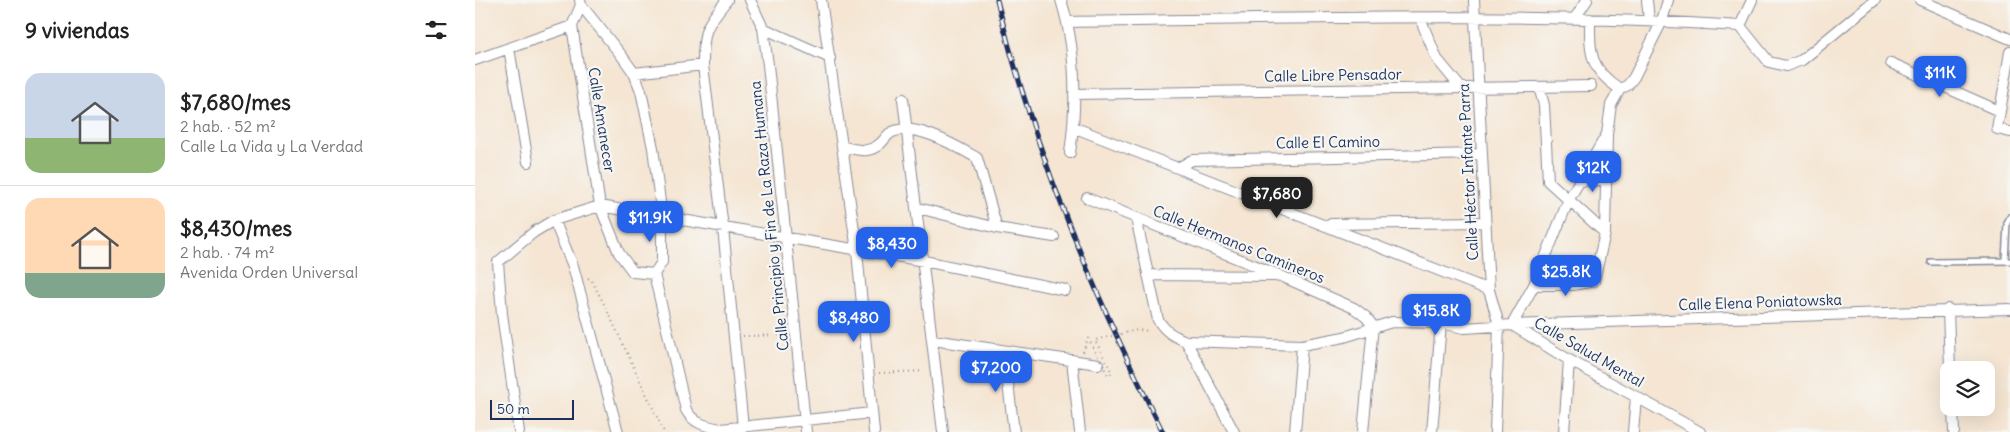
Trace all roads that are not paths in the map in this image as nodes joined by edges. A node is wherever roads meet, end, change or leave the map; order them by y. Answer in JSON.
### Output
{"nodes":[{"id":1,"x":727,"y":0,"type":"edge"},
{"id":2,"x":750,"y":0,"type":"edge"},
{"id":3,"x":821,"y":0,"type":"edge"},
{"id":4,"x":1061,"y":0,"type":"edge"},
{"id":5,"x":1474,"y":0,"type":"edge"},
{"id":6,"x":1647,"y":0,"type":"edge"},
{"id":7,"x":1668,"y":0,"type":"edge"},
{"id":8,"x":1752,"y":0,"type":"edge"},
{"id":9,"x":1875,"y":0,"type":"edge"},
{"id":10,"x":1921,"y":0,"type":"edge"},
{"id":11,"x":1587,"y":1,"type":"edge"},
{"id":12,"x":581,"y":2,"type":"edge"},
{"id":13,"x":1475,"y":17,"type":"junction"},
{"id":14,"x":1420,"y":18,"type":"junction"},
{"id":15,"x":1575,"y":18,"type":"junction"},
{"id":16,"x":1590,"y":19,"type":"junction"},
{"id":17,"x":1649,"y":21,"type":"junction"},
{"id":18,"x":1068,"y":22,"type":"junction"},
{"id":19,"x":1661,"y":22,"type":"junction"},
{"id":20,"x":572,"y":26,"type":"junction"},
{"id":21,"x":1740,"y":26,"type":"junction"},
{"id":22,"x":763,"y":28,"type":"junction"},
{"id":23,"x":2010,"y":39,"type":"edge"},
{"id":24,"x":509,"y":48,"type":"junction"},
{"id":25,"x":2010,"y":57,"type":"edge"},
{"id":26,"x":830,"y":58,"type":"junction"},
{"id":27,"x":475,"y":60,"type":"edge"},
{"id":28,"x":1891,"y":63,"type":"dead end"},
{"id":29,"x":703,"y":65,"type":"junction"},
{"id":30,"x":634,"y":73,"type":"junction"},
{"id":31,"x":1591,"y":86,"type":"dead end"},
{"id":32,"x":1479,"y":87,"type":"junction"},
{"id":33,"x":1539,"y":87,"type":"junction"},
{"id":34,"x":1461,"y":88,"type":"junction"},
{"id":35,"x":1620,"y":89,"type":"junction"},
{"id":36,"x":1074,"y":94,"type":"junction"},
{"id":37,"x":903,"y":99,"type":"dead end"},
{"id":38,"x":1999,"y":111,"type":"junction"},
{"id":39,"x":1073,"y":127,"type":"junction"},
{"id":40,"x":907,"y":130,"type":"junction"},
{"id":41,"x":2010,"y":132,"type":"edge"},
{"id":42,"x":1607,"y":134,"type":"junction"},
{"id":43,"x":844,"y":147,"type":"junction"},
{"id":44,"x":1070,"y":153,"type":"dead end"},
{"id":45,"x":1481,"y":154,"type":"junction"},
{"id":46,"x":528,"y":162,"type":"dead end"},
{"id":47,"x":1178,"y":168,"type":"junction"},
{"id":48,"x":1607,"y":180,"type":"junction"},
{"id":49,"x":1579,"y":181,"type":"junction"},
{"id":50,"x":1087,"y":198,"type":"dead end"},
{"id":51,"x":1569,"y":198,"type":"junction"},
{"id":52,"x":600,"y":206,"type":"junction"},
{"id":53,"x":918,"y":208,"type":"junction"},
{"id":54,"x":662,"y":217,"type":"junction"},
{"id":55,"x":1137,"y":218,"type":"junction"},
{"id":56,"x":2010,"y":218,"type":"edge"},
{"id":57,"x":554,"y":220,"type":"junction"},
{"id":58,"x":1484,"y":222,"type":"junction"},
{"id":59,"x":1325,"y":224,"type":"junction"},
{"id":60,"x":723,"y":228,"type":"junction"},
{"id":61,"x":997,"y":228,"type":"junction"},
{"id":62,"x":1605,"y":233,"type":"junction"},
{"id":63,"x":1054,"y":237,"type":"dead end"},
{"id":64,"x":788,"y":239,"type":"junction"},
{"id":65,"x":857,"y":251,"type":"junction"},
{"id":66,"x":924,"y":260,"type":"junction"},
{"id":67,"x":1931,"y":262,"type":"dead end"},
{"id":68,"x":2007,"y":262,"type":"edge"},
{"id":69,"x":653,"y":274,"type":"junction"},
{"id":70,"x":1148,"y":275,"type":"junction"},
{"id":71,"x":1281,"y":276,"type":"junction"},
{"id":72,"x":1534,"y":285,"type":"junction"},
{"id":73,"x":1065,"y":290,"type":"dead end"},
{"id":74,"x":1489,"y":290,"type":"junction"},
{"id":75,"x":2010,"y":309,"type":"edge"},
{"id":76,"x":1948,"y":310,"type":"junction"},
{"id":77,"x":1441,"y":323,"type":"junction"},
{"id":78,"x":1499,"y":325,"type":"junction"},
{"id":79,"x":1512,"y":325,"type":"junction"},
{"id":80,"x":1373,"y":326,"type":"junction"},
{"id":81,"x":933,"y":340,"type":"junction"},
{"id":82,"x":1186,"y":341,"type":"junction"},
{"id":83,"x":1302,"y":345,"type":"junction"},
{"id":84,"x":1004,"y":351,"type":"junction"},
{"id":85,"x":1569,"y":360,"type":"junction"},
{"id":86,"x":1076,"y":361,"type":"junction"},
{"id":87,"x":1950,"y":361,"type":"edge"},
{"id":88,"x":1098,"y":364,"type":"dead end"},
{"id":89,"x":1636,"y":397,"type":"junction"},
{"id":90,"x":872,"y":413,"type":"junction"},
{"id":91,"x":1953,"y":416,"type":"edge"},
{"id":92,"x":804,"y":418,"type":"junction"},
{"id":93,"x":743,"y":427,"type":"junction"},
{"id":94,"x":1082,"y":430,"type":"edge"},
{"id":95,"x":519,"y":432,"type":"edge"},
{"id":96,"x":618,"y":432,"type":"edge"},
{"id":97,"x":806,"y":432,"type":"edge"},
{"id":98,"x":874,"y":432,"type":"edge"},
{"id":99,"x":943,"y":432,"type":"edge"},
{"id":100,"x":1014,"y":432,"type":"edge"},
{"id":101,"x":1234,"y":432,"type":"edge"},
{"id":102,"x":1295,"y":432,"type":"edge"},
{"id":103,"x":1363,"y":432,"type":"edge"},
{"id":104,"x":1432,"y":432,"type":"edge"},
{"id":105,"x":1495,"y":432,"type":"edge"},
{"id":106,"x":1564,"y":432,"type":"edge"},
{"id":107,"x":1633,"y":432,"type":"edge"},
{"id":108,"x":1699,"y":432,"type":"edge"},
{"id":109,"x":1954,"y":432,"type":"edge"}],
"edges":[{"from":1,"to":29,"type":"street"},
{"from":2,"to":22,"type":"street","name":"Calle Principio y Fin de La Raza Humana"},
{"from":3,"to":26,"type":"street"},
{"from":4,"to":18,"type":"street"},
{"from":5,"to":13,"type":"street","name":"Calle Héctor Infante Parra"},
{"from":6,"to":17,"type":"street"},
{"from":7,"to":19,"type":"street"},
{"from":8,"to":21,"type":"street"},
{"from":9,"to":21,"type":"street"},
{"from":10,"to":23,"type":"street"},
{"from":11,"to":15,"type":"street"},
{"from":12,"to":20,"type":"street"},
{"from":12,"to":30,"type":"street"},
{"from":13,"to":14,"type":"street"},
{"from":13,"to":15,"type":"street"},
{"from":13,"to":32,"type":"street","name":"Calle Héctor Infante Parra"},
{"from":14,"to":18,"type":"street"},
{"from":14,"to":34,"type":"street"},
{"from":15,"to":16,"type":"street"},
{"from":16,"to":17,"type":"street"},
{"from":16,"to":35,"type":"street"},
{"from":17,"to":19,"type":"street"},
{"from":18,"to":36,"type":"street"},
{"from":19,"to":21,"type":"street"},
{"from":19,"to":35,"type":"street"},
{"from":20,"to":24,"type":"street"},
{"from":20,"to":52,"type":"street","name":"Calle Amanecer"},
{"from":22,"to":26,"type":"street"},
{"from":22,"to":64,"type":"street","name":"Calle Principio y Fin de La Raza Humana"},
{"from":24,"to":27,"type":"street"},
{"from":24,"to":46,"type":"street"},
{"from":25,"to":38,"type":"street"},
{"from":26,"to":43,"type":"street"},
{"from":28,"to":38,"type":"street"},
{"from":29,"to":30,"type":"street"},
{"from":29,"to":60,"type":"street"},
{"from":30,"to":54,"type":"street"},
{"from":31,"to":33,"type":"street","name":"Calle Libre Pensador"},
{"from":32,"to":33,"type":"street","name":"Calle Libre Pensador"},
{"from":32,"to":34,"type":"street","name":"Calle Libre Pensador"},
{"from":32,"to":45,"type":"street","name":"Calle Héctor Infante Parra"},
{"from":33,"to":51,"type":"street"},
{"from":34,"to":36,"type":"street","name":"Calle Libre Pensador"},
{"from":35,"to":42,"type":"street"},
{"from":36,"to":39,"type":"street"},
{"from":37,"to":40,"type":"street"},
{"from":38,"to":41,"type":"street"},
{"from":39,"to":44,"type":"street"},
{"from":39,"to":47,"type":"street"},
{"from":40,"to":43,"type":"street"},
{"from":40,"to":53,"type":"street"},
{"from":40,"to":61,"type":"street"},
{"from":42,"to":48,"type":"street"},
{"from":42,"to":49,"type":"street"},
{"from":43,"to":65,"type":"street"},
{"from":45,"to":47,"type":"street","name":"Calle El Camino"},
{"from":45,"to":58,"type":"street","name":"Calle Héctor Infante Parra"},
{"from":47,"to":59,"type":"street"},
{"from":48,"to":49,"type":"street"},
{"from":48,"to":62,"type":"street"},
{"from":49,"to":51,"type":"street"},
{"from":50,"to":55,"type":"street","name":"Calle Hermanos Camineros"},
{"from":51,"to":62,"type":"street"},
{"from":51,"to":72,"type":"street"},
{"from":52,"to":54,"type":"street"},
{"from":52,"to":57,"type":"street"},
{"from":52,"to":69,"type":"street","name":"Calle Amanecer"},
{"from":53,"to":61,"type":"street"},
{"from":53,"to":66,"type":"street"},
{"from":54,"to":60,"type":"street"},
{"from":54,"to":69,"type":"street"},
{"from":55,"to":70,"type":"street"},
{"from":55,"to":71,"type":"street","name":"Calle Hermanos Camineros"},
{"from":56,"to":68,"type":"lane"},
{"from":57,"to":95,"type":"street"},
{"from":57,"to":96,"type":"street"},
{"from":58,"to":59,"type":"street"},
{"from":58,"to":74,"type":"street","name":"Calle Héctor Infante Parra"},
{"from":59,"to":74,"type":"street"},
{"from":60,"to":64,"type":"street"},
{"from":60,"to":93,"type":"street"},
{"from":61,"to":63,"type":"street"},
{"from":62,"to":72,"type":"street"},
{"from":64,"to":65,"type":"street"},
{"from":64,"to":92,"type":"street","name":"Calle Principio y Fin de La Raza Humana"},
{"from":65,"to":66,"type":"street"},
{"from":65,"to":90,"type":"street"},
{"from":66,"to":73,"type":"street"},
{"from":66,"to":81,"type":"street"},
{"from":67,"to":68,"type":"lane"},
{"from":69,"to":93,"type":"street"},
{"from":70,"to":71,"type":"street"},
{"from":70,"to":82,"type":"street","name":"Calle Salud Mental"},
{"from":71,"to":80,"type":"street","name":"Calle Hermanos Camineros"},
{"from":72,"to":79,"type":"street"},
{"from":74,"to":78,"type":"street","name":"Calle Héctor Infante Parra"},
{"from":75,"to":76,"type":"street","name":"Calle Elena Poniatowska"},
{"from":76,"to":79,"type":"street","name":"Calle Elena Poniatowska"},
{"from":76,"to":87,"type":"street"},
{"from":77,"to":78,"type":"street","name":"Calle Salud Mental"},
{"from":77,"to":80,"type":"street","name":"Calle Salud Mental"},
{"from":77,"to":104,"type":"street"},
{"from":78,"to":79,"type":"street","name":"Calle Salud Mental"},
{"from":78,"to":105,"type":"street","name":"Calle Héctor Infante Parra"},
{"from":79,"to":85,"type":"street","name":"Calle Salud Mental"},
{"from":80,"to":83,"type":"street","name":"Calle Salud Mental"},
{"from":80,"to":103,"type":"street"},
{"from":81,"to":84,"type":"street"},
{"from":81,"to":99,"type":"street"},
{"from":82,"to":83,"type":"street","name":"Calle Salud Mental"},
{"from":82,"to":101,"type":"street"},
{"from":83,"to":102,"type":"street"},
{"from":84,"to":86,"type":"street"},
{"from":84,"to":100,"type":"street"},
{"from":85,"to":89,"type":"street","name":"Calle Salud Mental"},
{"from":85,"to":106,"type":"street"},
{"from":86,"to":88,"type":"street"},
{"from":86,"to":94,"type":"street"},
{"from":89,"to":107,"type":"street"},
{"from":89,"to":108,"type":"street","name":"Calle Salud Mental"},
{"from":90,"to":92,"type":"street"},
{"from":90,"to":98,"type":"street"},
{"from":91,"to":109,"type":"street"},
{"from":92,"to":93,"type":"street"},
{"from":92,"to":97,"type":"street","name":"Calle Principio y Fin de La Raza Humana"}]}
